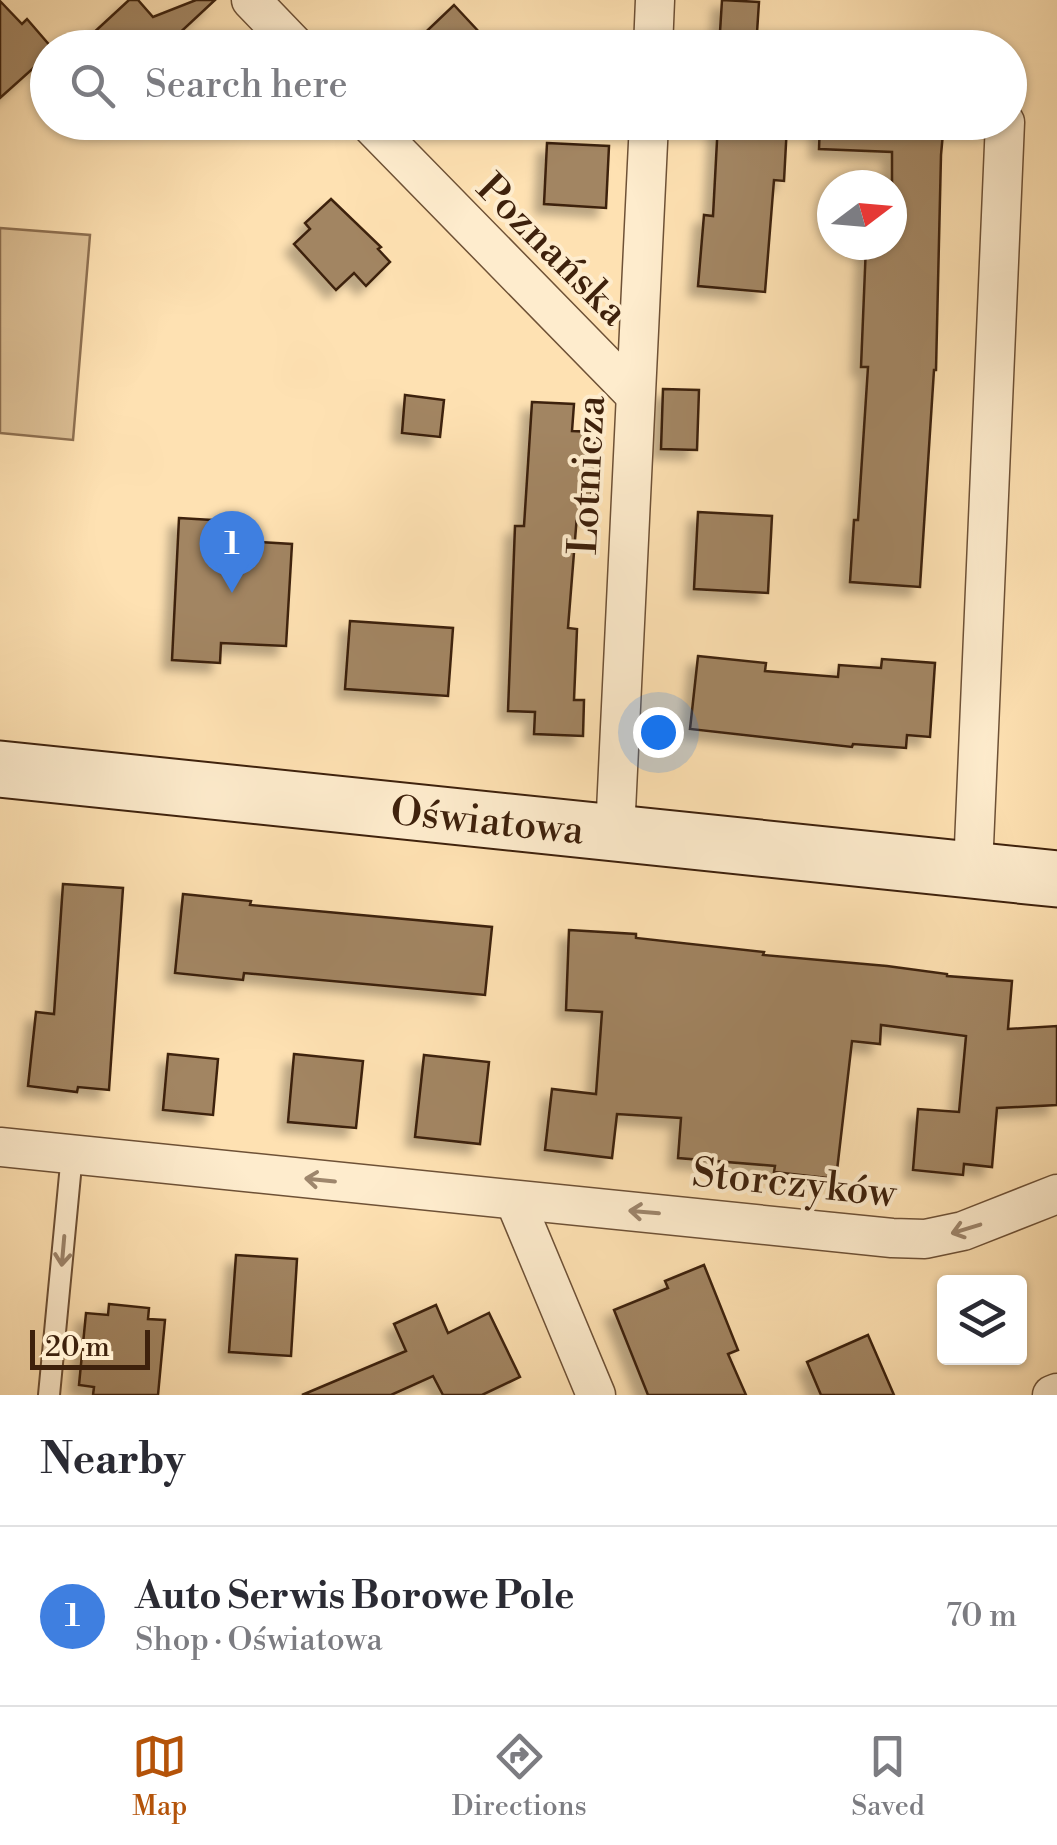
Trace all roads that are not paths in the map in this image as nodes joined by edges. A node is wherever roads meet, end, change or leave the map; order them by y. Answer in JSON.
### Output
{"nodes":[{"id":1,"x":251,"y":0,"type":"edge"},
{"id":2,"x":655,"y":0,"type":"edge"},
{"id":3,"x":279,"y":30,"type":"edge"},
{"id":4,"x":654,"y":30,"type":"edge"},
{"id":5,"x":385,"y":140,"type":"edge"},
{"id":6,"x":648,"y":140,"type":"edge"},
{"id":7,"x":1005,"y":140,"type":"edge"},
{"id":8,"x":634,"y":394,"type":"junction"},
{"id":9,"x":0,"y":769,"type":"edge"},
{"id":10,"x":615,"y":832,"type":"junction"},
{"id":11,"x":972,"y":869,"type":"junction"},
{"id":12,"x":1057,"y":879,"type":"edge"},
{"id":13,"x":0,"y":1148,"type":"edge"},
{"id":14,"x":72,"y":1154,"type":"junction"},
{"id":15,"x":1057,"y":1194,"type":"edge"},
{"id":16,"x":515,"y":1201,"type":"junction"},
{"id":17,"x":49,"y":1395,"type":"edge"},
{"id":18,"x":596,"y":1395,"type":"edge"}],
"edges":[{"from":1,"to":3,"type":"street"},
{"from":2,"to":4,"type":"street"},
{"from":5,"to":8,"type":"street","name":"Poznańska"},
{"from":6,"to":8,"type":"street","name":"Lotnicza"},
{"from":7,"to":11,"type":"street"},
{"from":8,"to":10,"type":"street","name":"Lotnicza"},
{"from":9,"to":10,"type":"street","name":"Oświatowa"},
{"from":10,"to":11,"type":"street","name":"Oświatowa"},
{"from":11,"to":12,"type":"street","name":"Oświatowa"},
{"from":13,"to":14,"type":"street","name":"Storczyków"},
{"from":16,"to":14,"type":"street","name":"Storczyków","one_way":true},
{"from":14,"to":17,"type":"lane","one_way":true},
{"from":15,"to":16,"type":"street","name":"Storczyków","one_way":true},
{"from":16,"to":18,"type":"street"}]}
